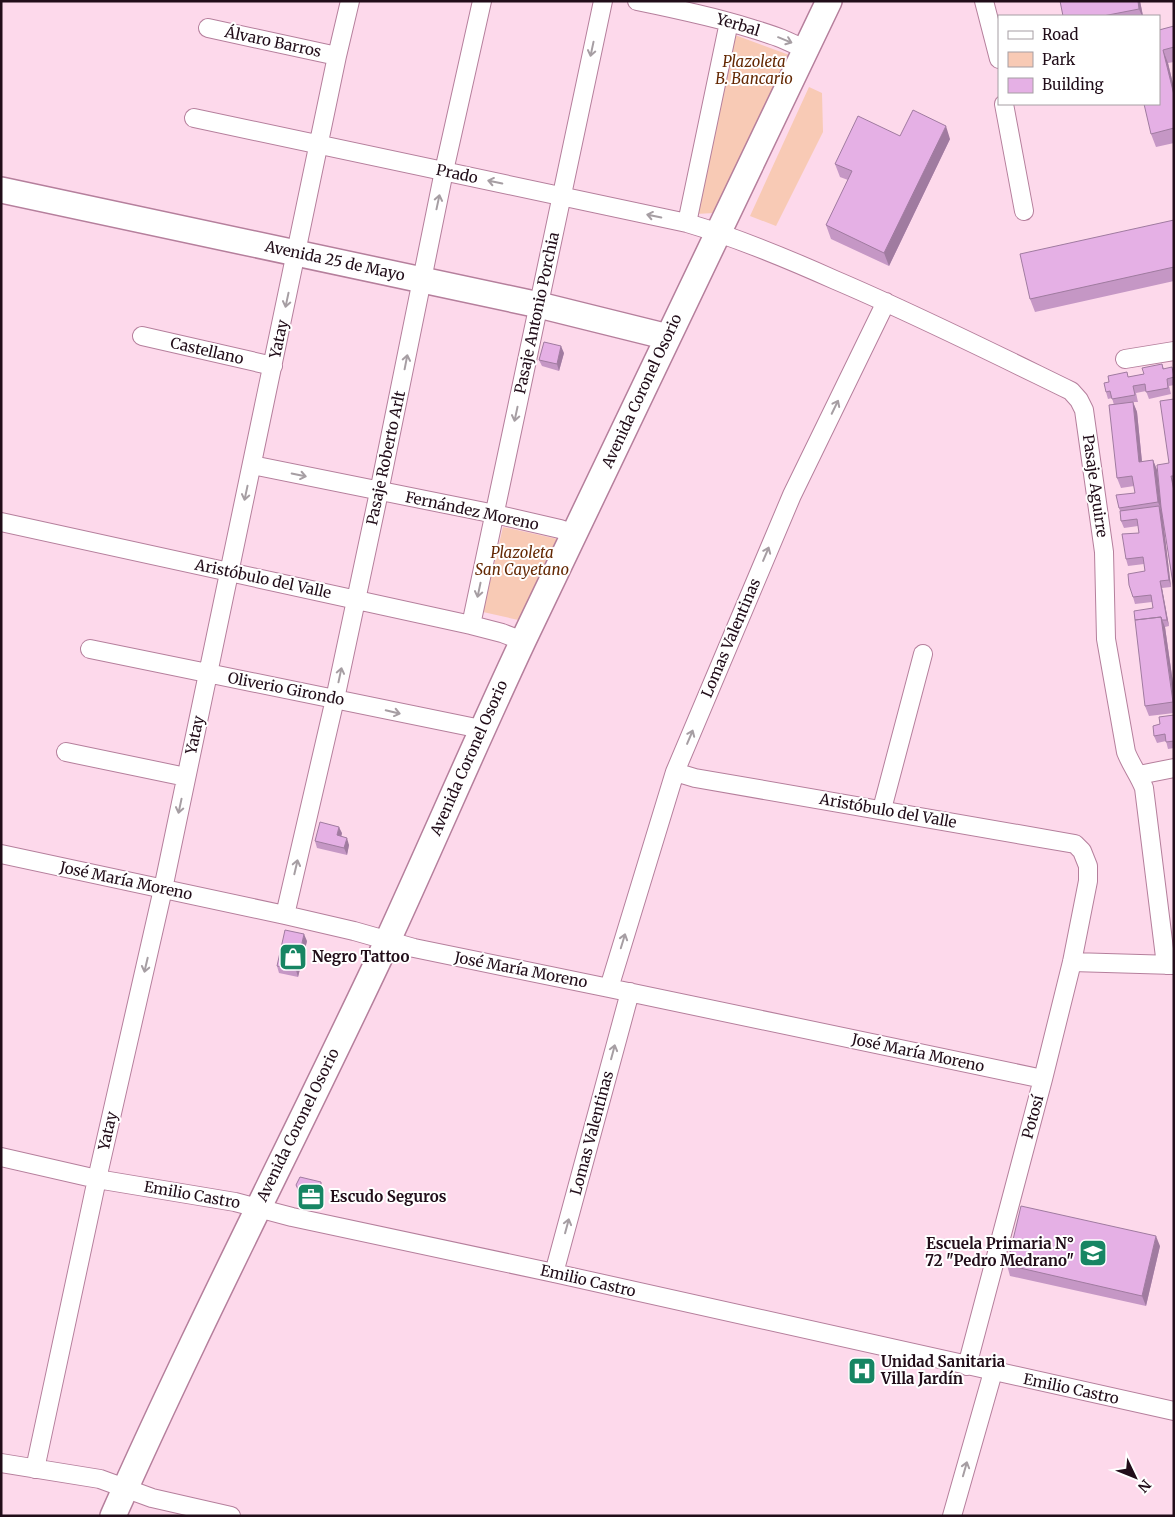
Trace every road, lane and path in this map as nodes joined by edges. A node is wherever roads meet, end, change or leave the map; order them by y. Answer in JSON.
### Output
{"nodes":[{"id":1,"x":350,"y":1,"type":"edge"},
{"id":2,"x":482,"y":1,"type":"edge"},
{"id":3,"x":602,"y":1,"type":"edge"},
{"id":4,"x":637,"y":1,"type":"edge"},
{"id":5,"x":829,"y":1,"type":"edge"},
{"id":6,"x":984,"y":1,"type":"edge"},
{"id":7,"x":704,"y":8,"type":"edge"},
{"id":8,"x":729,"y":22,"type":"junction"},
{"id":9,"x":208,"y":28,"type":"dead end"},
{"id":10,"x":806,"y":51,"type":"junction"},
{"id":11,"x":998,"y":55,"type":"edge"},
{"id":12,"x":337,"y":56,"type":"junction"},
{"id":13,"x":1004,"y":105,"type":"edge"},
{"id":14,"x":194,"y":118,"type":"dead end"},
{"id":15,"x":320,"y":144,"type":"junction"},
{"id":16,"x":444,"y":171,"type":"junction"},
{"id":17,"x":1,"y":190,"type":"edge"},
{"id":18,"x":561,"y":196,"type":"junction"},
{"id":19,"x":1024,"y":212,"type":"dead end"},
{"id":20,"x":687,"y":223,"type":"junction"},
{"id":21,"x":718,"y":232,"type":"junction"},
{"id":22,"x":297,"y":252,"type":"junction"},
{"id":23,"x":422,"y":280,"type":"junction"},
{"id":24,"x":886,"y":302,"type":"junction"},
{"id":25,"x":539,"y":305,"type":"junction"},
{"id":26,"x":142,"y":336,"type":"dead end"},
{"id":27,"x":668,"y":337,"type":"junction"},
{"id":28,"x":1174,"y":351,"type":"edge"},
{"id":29,"x":1125,"y":359,"type":"dead end"},
{"id":30,"x":273,"y":366,"type":"junction"},
{"id":31,"x":252,"y":465,"type":"junction"},
{"id":32,"x":379,"y":492,"type":"junction"},
{"id":33,"x":495,"y":514,"type":"junction"},
{"id":34,"x":1,"y":522,"type":"edge"},
{"id":35,"x":574,"y":534,"type":"junction"},
{"id":36,"x":228,"y":572,"type":"junction"},
{"id":37,"x":356,"y":599,"type":"junction"},
{"id":38,"x":471,"y":625,"type":"junction"},
{"id":39,"x":523,"y":641,"type":"junction"},
{"id":40,"x":90,"y":649,"type":"dead end"},
{"id":41,"x":923,"y":654,"type":"dead end"},
{"id":42,"x":208,"y":673,"type":"junction"},
{"id":43,"x":335,"y":698,"type":"junction"},
{"id":44,"x":481,"y":729,"type":"junction"},
{"id":45,"x":66,"y":752,"type":"dead end"},
{"id":46,"x":1174,"y":768,"type":"edge"},
{"id":47,"x":675,"y":772,"type":"junction"},
{"id":48,"x":1139,"y":775,"type":"junction"},
{"id":49,"x":186,"y":777,"type":"junction"},
{"id":50,"x":882,"y":810,"type":"junction"},
{"id":51,"x":1,"y":854,"type":"edge"},
{"id":52,"x":1088,"y":866,"type":"joint"},
{"id":53,"x":163,"y":889,"type":"junction"},
{"id":54,"x":285,"y":915,"type":"junction"},
{"id":55,"x":387,"y":942,"type":"junction"},
{"id":56,"x":1072,"y":962,"type":"junction"},
{"id":57,"x":1170,"y":965,"type":"edge"},
{"id":58,"x":609,"y":988,"type":"junction"},
{"id":59,"x":630,"y":992,"type":"junction"},
{"id":60,"x":1043,"y":1079,"type":"junction"},
{"id":61,"x":1,"y":1157,"type":"edge"},
{"id":62,"x":97,"y":1178,"type":"junction"},
{"id":63,"x":258,"y":1207,"type":"junction"},
{"id":64,"x":554,"y":1273,"type":"junction"},
{"id":65,"x":967,"y":1366,"type":"junction"},
{"id":66,"x":993,"y":1372,"type":"junction"},
{"id":67,"x":1174,"y":1411,"type":"edge"},
{"id":68,"x":1,"y":1463,"type":"edge"},
{"id":69,"x":35,"y":1469,"type":"junction"},
{"id":70,"x":126,"y":1488,"type":"junction"},
{"id":71,"x":113,"y":1516,"type":"edge"},
{"id":72,"x":231,"y":1516,"type":"edge"},
{"id":73,"x":952,"y":1516,"type":"edge"}],
"edges":[{"from":1,"to":12,"type":"street","name":"Yatay"},
{"from":2,"to":16,"type":"street","name":"Pasaje Roberto Arlt"},
{"from":3,"to":18,"type":"street","name":"Pasaje Antonio Porchia","one_way":true},
{"from":4,"to":7,"type":"street","name":"Yerbal"},
{"from":5,"to":10,"type":"street","name":"Avenida Coronel Osorio"},
{"from":6,"to":11,"type":"street"},
{"from":7,"to":8,"type":"street","name":"Yerbal"},
{"from":8,"to":10,"type":"street","name":"Yerbal","one_way":true},
{"from":8,"to":20,"type":"street"},
{"from":9,"to":12,"type":"street","name":"Álvaro Barros"},
{"from":10,"to":21,"type":"street","name":"Avenida Coronel Osorio"},
{"from":12,"to":15,"type":"street","name":"Yatay"},
{"from":13,"to":19,"type":"street"},
{"from":14,"to":15,"type":"street","name":"Prado"},
{"from":15,"to":16,"type":"street","name":"Prado"},
{"from":15,"to":22,"type":"street","name":"Yatay"},
{"from":18,"to":16,"type":"street","name":"Prado","one_way":true},
{"from":23,"to":16,"type":"street","name":"Pasaje Roberto Arlt","one_way":true},
{"from":17,"to":22,"type":"street","name":"Avenida 25 de Mayo"},
{"from":20,"to":18,"type":"street","name":"Prado","one_way":true},
{"from":18,"to":25,"type":"street","name":"Pasaje Antonio Porchia"},
{"from":20,"to":21,"type":"street","name":"Prado"},
{"from":21,"to":24,"type":"street","name":"Pasaje Aguirre"},
{"from":21,"to":27,"type":"street","name":"Avenida Coronel Osorio"},
{"from":22,"to":23,"type":"street","name":"Avenida 25 de Mayo"},
{"from":22,"to":30,"type":"street","name":"Yatay","one_way":true},
{"from":23,"to":25,"type":"street","name":"Avenida 25 de Mayo"},
{"from":32,"to":23,"type":"street","name":"Pasaje Roberto Arlt","one_way":true},
{"from":47,"to":24,"type":"street","name":"Lomas Valentinas","one_way":true},
{"from":24,"to":48,"type":"street","name":"Pasaje Aguirre"},
{"from":25,"to":27,"type":"street","name":"Avenida 25 de Mayo"},
{"from":25,"to":33,"type":"street","name":"Pasaje Antonio Porchia","one_way":true},
{"from":26,"to":30,"type":"street","name":"Castellano"},
{"from":27,"to":35,"type":"street","name":"Avenida Coronel Osorio"},
{"from":28,"to":29,"type":"street"},
{"from":30,"to":31,"type":"street","name":"Yatay"},
{"from":31,"to":32,"type":"street","name":"Fernández Moreno","one_way":true},
{"from":31,"to":36,"type":"street","name":"Yatay","one_way":true},
{"from":32,"to":33,"type":"street","name":"Fernández Moreno"},
{"from":32,"to":37,"type":"street","name":"Pasaje Roberto Arlt"},
{"from":33,"to":35,"type":"street","name":"Fernández Moreno"},
{"from":33,"to":38,"type":"street","name":"Pasaje Antonio Porchia","one_way":true},
{"from":34,"to":36,"type":"street","name":"Aristóbulo del Valle"},
{"from":35,"to":39,"type":"street","name":"Avenida Coronel Osorio"},
{"from":36,"to":37,"type":"street","name":"Aristóbulo del Valle"},
{"from":36,"to":42,"type":"street","name":"Yatay"},
{"from":37,"to":38,"type":"street","name":"Aristóbulo del Valle"},
{"from":43,"to":37,"type":"street","name":"Pasaje Roberto Arlt","one_way":true},
{"from":38,"to":39,"type":"street","name":"Aristóbulo del Valle"},
{"from":39,"to":44,"type":"street","name":"Avenida Coronel Osorio"},
{"from":40,"to":42,"type":"street","name":"Oliverio Girondo"},
{"from":41,"to":50,"type":"street"},
{"from":42,"to":43,"type":"street","name":"Oliverio Girondo"},
{"from":42,"to":49,"type":"street","name":"Yatay"},
{"from":43,"to":44,"type":"street","name":"Oliverio Girondo","one_way":true},
{"from":54,"to":43,"type":"street","name":"Pasaje Roberto Arlt","one_way":true},
{"from":44,"to":55,"type":"street","name":"Avenida Coronel Osorio"},
{"from":45,"to":49,"type":"street"},
{"from":46,"to":48,"type":"street"},
{"from":47,"to":50,"type":"street","name":"Aristóbulo del Valle"},
{"from":58,"to":47,"type":"street","name":"Lomas Valentinas","one_way":true},
{"from":48,"to":57,"type":"street","name":"Pasaje Aguirre"},
{"from":49,"to":53,"type":"street","name":"Yatay","one_way":true},
{"from":50,"to":52,"type":"street","name":"Aristóbulo del Valle"},
{"from":51,"to":53,"type":"street","name":"José María Moreno"},
{"from":52,"to":56,"type":"street","name":"Potosí"},
{"from":53,"to":54,"type":"street","name":"José María Moreno"},
{"from":53,"to":62,"type":"street","name":"Yatay","one_way":true},
{"from":54,"to":55,"type":"street","name":"José María Moreno"},
{"from":55,"to":58,"type":"street","name":"José María Moreno"},
{"from":55,"to":63,"type":"street","name":"Avenida Coronel Osorio"},
{"from":56,"to":57,"type":"street"},
{"from":56,"to":60,"type":"street","name":"Potosí"},
{"from":58,"to":59,"type":"street","name":"José María Moreno"},
{"from":59,"to":60,"type":"street","name":"José María Moreno"},
{"from":64,"to":59,"type":"street","name":"Lomas Valentinas","one_way":true},
{"from":60,"to":65,"type":"street","name":"Potosí"},
{"from":61,"to":62,"type":"street","name":"Emilio Castro"},
{"from":62,"to":63,"type":"street","name":"Emilio Castro"},
{"from":62,"to":69,"type":"street","name":"Yatay"},
{"from":63,"to":64,"type":"street","name":"Emilio Castro"},
{"from":63,"to":70,"type":"street","name":"Avenida Coronel Osorio"},
{"from":64,"to":65,"type":"street","name":"Emilio Castro"},
{"from":65,"to":66,"type":"street","name":"Emilio Castro"},
{"from":66,"to":67,"type":"street","name":"Emilio Castro"},
{"from":73,"to":66,"type":"street","one_way":true},
{"from":68,"to":69,"type":"street"},
{"from":69,"to":70,"type":"street"},
{"from":70,"to":71,"type":"street","name":"Avenida Coronel Osorio"},
{"from":70,"to":72,"type":"street"}]}
